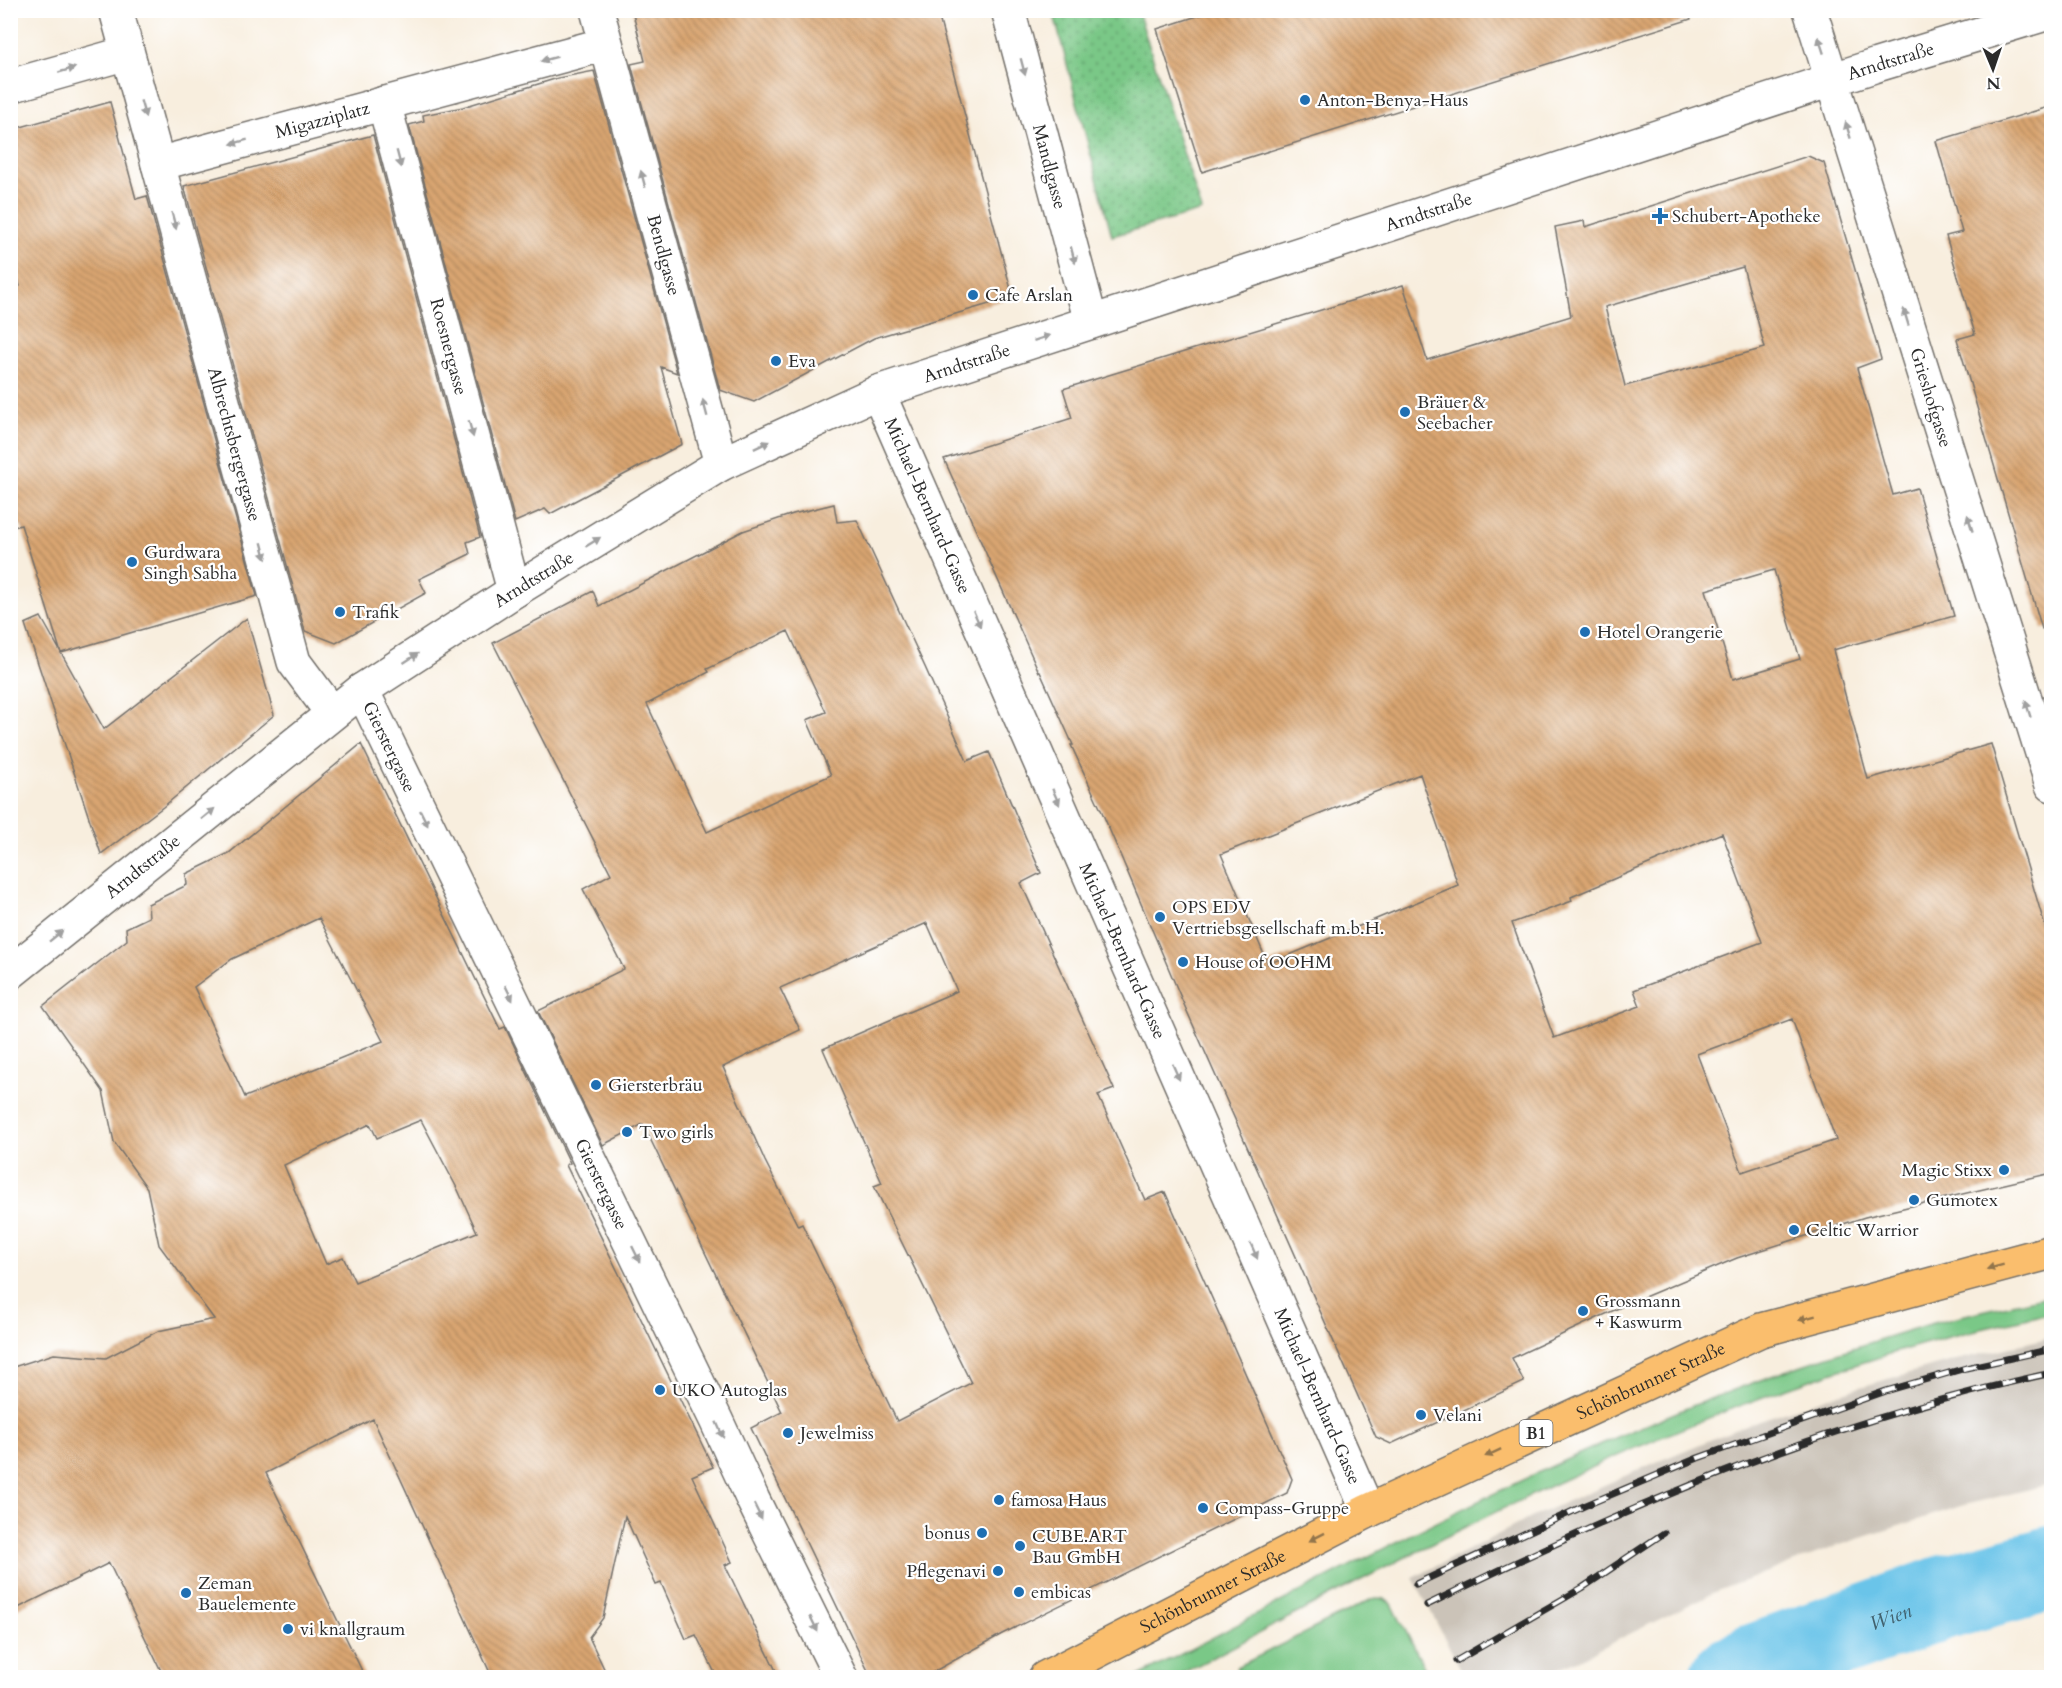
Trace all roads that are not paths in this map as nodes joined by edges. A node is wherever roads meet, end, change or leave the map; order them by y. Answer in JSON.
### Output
{"nodes":[{"id":1,"x":116,"y":10,"type":"edge"},
{"id":2,"x":597,"y":10,"type":"edge"},
{"id":3,"x":1008,"y":10,"type":"edge"},
{"id":4,"x":1810,"y":10,"type":"edge"},
{"id":5,"x":2052,"y":12,"type":"edge"},
{"id":6,"x":606,"y":44,"type":"junction"},
{"id":7,"x":128,"y":53,"type":"junction"},
{"id":8,"x":1832,"y":80,"type":"junction"},
{"id":9,"x":10,"y":86,"type":"edge"},
{"id":10,"x":384,"y":103,"type":"junction"},
{"id":11,"x":159,"y":164,"type":"junction"},
{"id":12,"x":1091,"y":322,"type":"junction"},
{"id":13,"x":878,"y":392,"type":"junction"},
{"id":14,"x":721,"y":464,"type":"junction"},
{"id":15,"x":514,"y":591,"type":"junction"},
{"id":16,"x":362,"y":690,"type":"junction"},
{"id":17,"x":333,"y":713,"type":"junction"},
{"id":18,"x":2052,"y":785,"type":"edge"},
{"id":19,"x":10,"y":973,"type":"edge"},
{"id":20,"x":2052,"y":1252,"type":"edge"},
{"id":21,"x":1368,"y":1511,"type":"junction"},
{"id":22,"x":841,"y":1677,"type":"edge"},
{"id":23,"x":1045,"y":1677,"type":"edge"}],
"edges":[{"from":1,"to":7,"type":"street"},
{"from":2,"to":6,"type":"street"},
{"from":3,"to":12,"type":"street","name":"Mandlgasse","one_way":true},
{"from":8,"to":4,"type":"street","name":"Grieshofgasse","one_way":true},
{"from":5,"to":8,"type":"street","name":"Arndtstraße"},
{"from":6,"to":10,"type":"street","name":"Migazziplatz","one_way":true},
{"from":14,"to":6,"type":"street","name":"Bendlgasse","one_way":true},
{"from":9,"to":7,"type":"street","one_way":true},
{"from":7,"to":11,"type":"street","one_way":true},
{"from":8,"to":12,"type":"street","name":"Arndtstraße"},
{"from":18,"to":8,"type":"street","name":"Grieshofgasse","one_way":true},
{"from":10,"to":11,"type":"street","name":"Migazziplatz","one_way":true},
{"from":10,"to":15,"type":"street","name":"Roesnergasse","one_way":true},
{"from":11,"to":17,"type":"street","name":"Albrechtsbergergasse","one_way":true},
{"from":13,"to":12,"type":"street","name":"Arndtstraße","one_way":true},
{"from":14,"to":13,"type":"street","name":"Arndtstraße","one_way":true},
{"from":13,"to":21,"type":"street","name":"Michael-Bernhard-Gasse","one_way":true},
{"from":15,"to":14,"type":"street","name":"Arndtstraße","one_way":true},
{"from":16,"to":15,"type":"street","name":"Arndtstraße","one_way":true},
{"from":16,"to":17,"type":"street","name":"Arndtstraße"},
{"from":16,"to":22,"type":"street","name":"Gierstergasse","one_way":true},
{"from":19,"to":17,"type":"street","name":"Arndtstraße","one_way":true},
{"from":20,"to":21,"type":"main road","name":"Schönbrunner Straße","number":"B1","one_way":true},
{"from":21,"to":23,"type":"main road","name":"Schönbrunner Straße","number":"B1","one_way":true}]}
